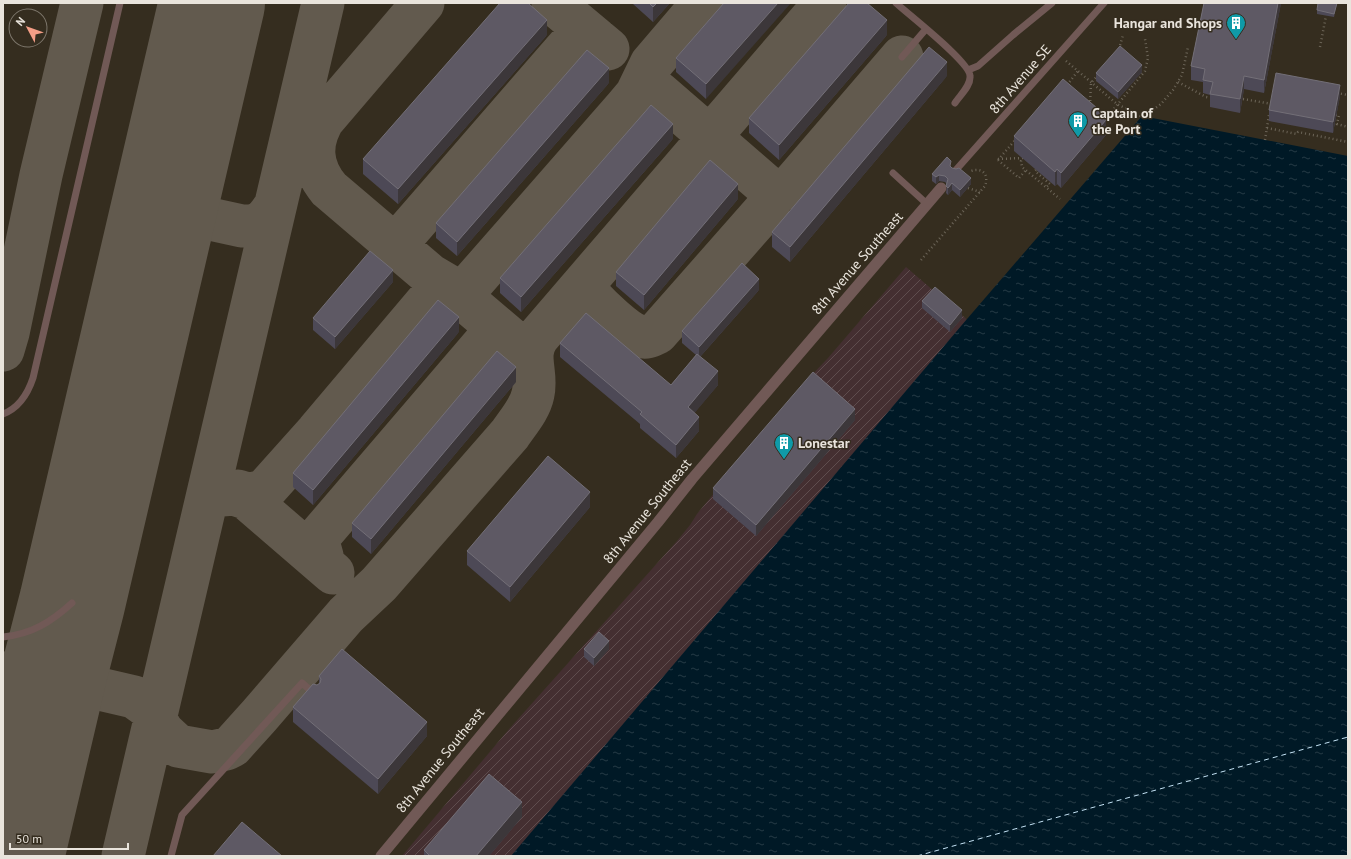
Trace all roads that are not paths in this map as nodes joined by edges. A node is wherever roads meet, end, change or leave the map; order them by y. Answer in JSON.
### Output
{"nodes":[{"id":1,"x":120,"y":3,"type":"edge"},
{"id":2,"x":896,"y":3,"type":"edge"},
{"id":3,"x":1052,"y":3,"type":"edge"},
{"id":4,"x":1104,"y":3,"type":"edge"},
{"id":5,"x":926,"y":29,"type":"junction"},
{"id":6,"x":902,"y":57,"type":"dead end"},
{"id":7,"x":968,"y":70,"type":"junction"},
{"id":8,"x":955,"y":103,"type":"dead end"},
{"id":9,"x":956,"y":171,"type":"edge"},
{"id":10,"x":893,"y":173,"type":"dead end"},
{"id":11,"x":941,"y":188,"type":"dead end"},
{"id":12,"x":927,"y":204,"type":"junction"},
{"id":13,"x":3,"y":414,"type":"edge"},
{"id":14,"x":72,"y":603,"type":"dead end"},
{"id":15,"x":3,"y":637,"type":"edge"},
{"id":16,"x":316,"y":695,"type":"edge"},
{"id":17,"x":171,"y":856,"type":"edge"},
{"id":18,"x":380,"y":856,"type":"edge"}],
"edges":[{"from":1,"to":13,"type":"lane"},
{"from":2,"to":5,"type":"lane"},
{"from":3,"to":7,"type":"lane"},
{"from":4,"to":9,"type":"lane","name":"8th Avenue SE"},
{"from":5,"to":6,"type":"lane"},
{"from":5,"to":7,"type":"lane"},
{"from":7,"to":8,"type":"lane"},
{"from":10,"to":12,"type":"lane"},
{"from":11,"to":12,"type":"street","name":"8th Avenue Southeast"},
{"from":12,"to":18,"type":"street","name":"8th Avenue Southeast"},
{"from":14,"to":15,"type":"lane"},
{"from":16,"to":17,"type":"lane"}]}
